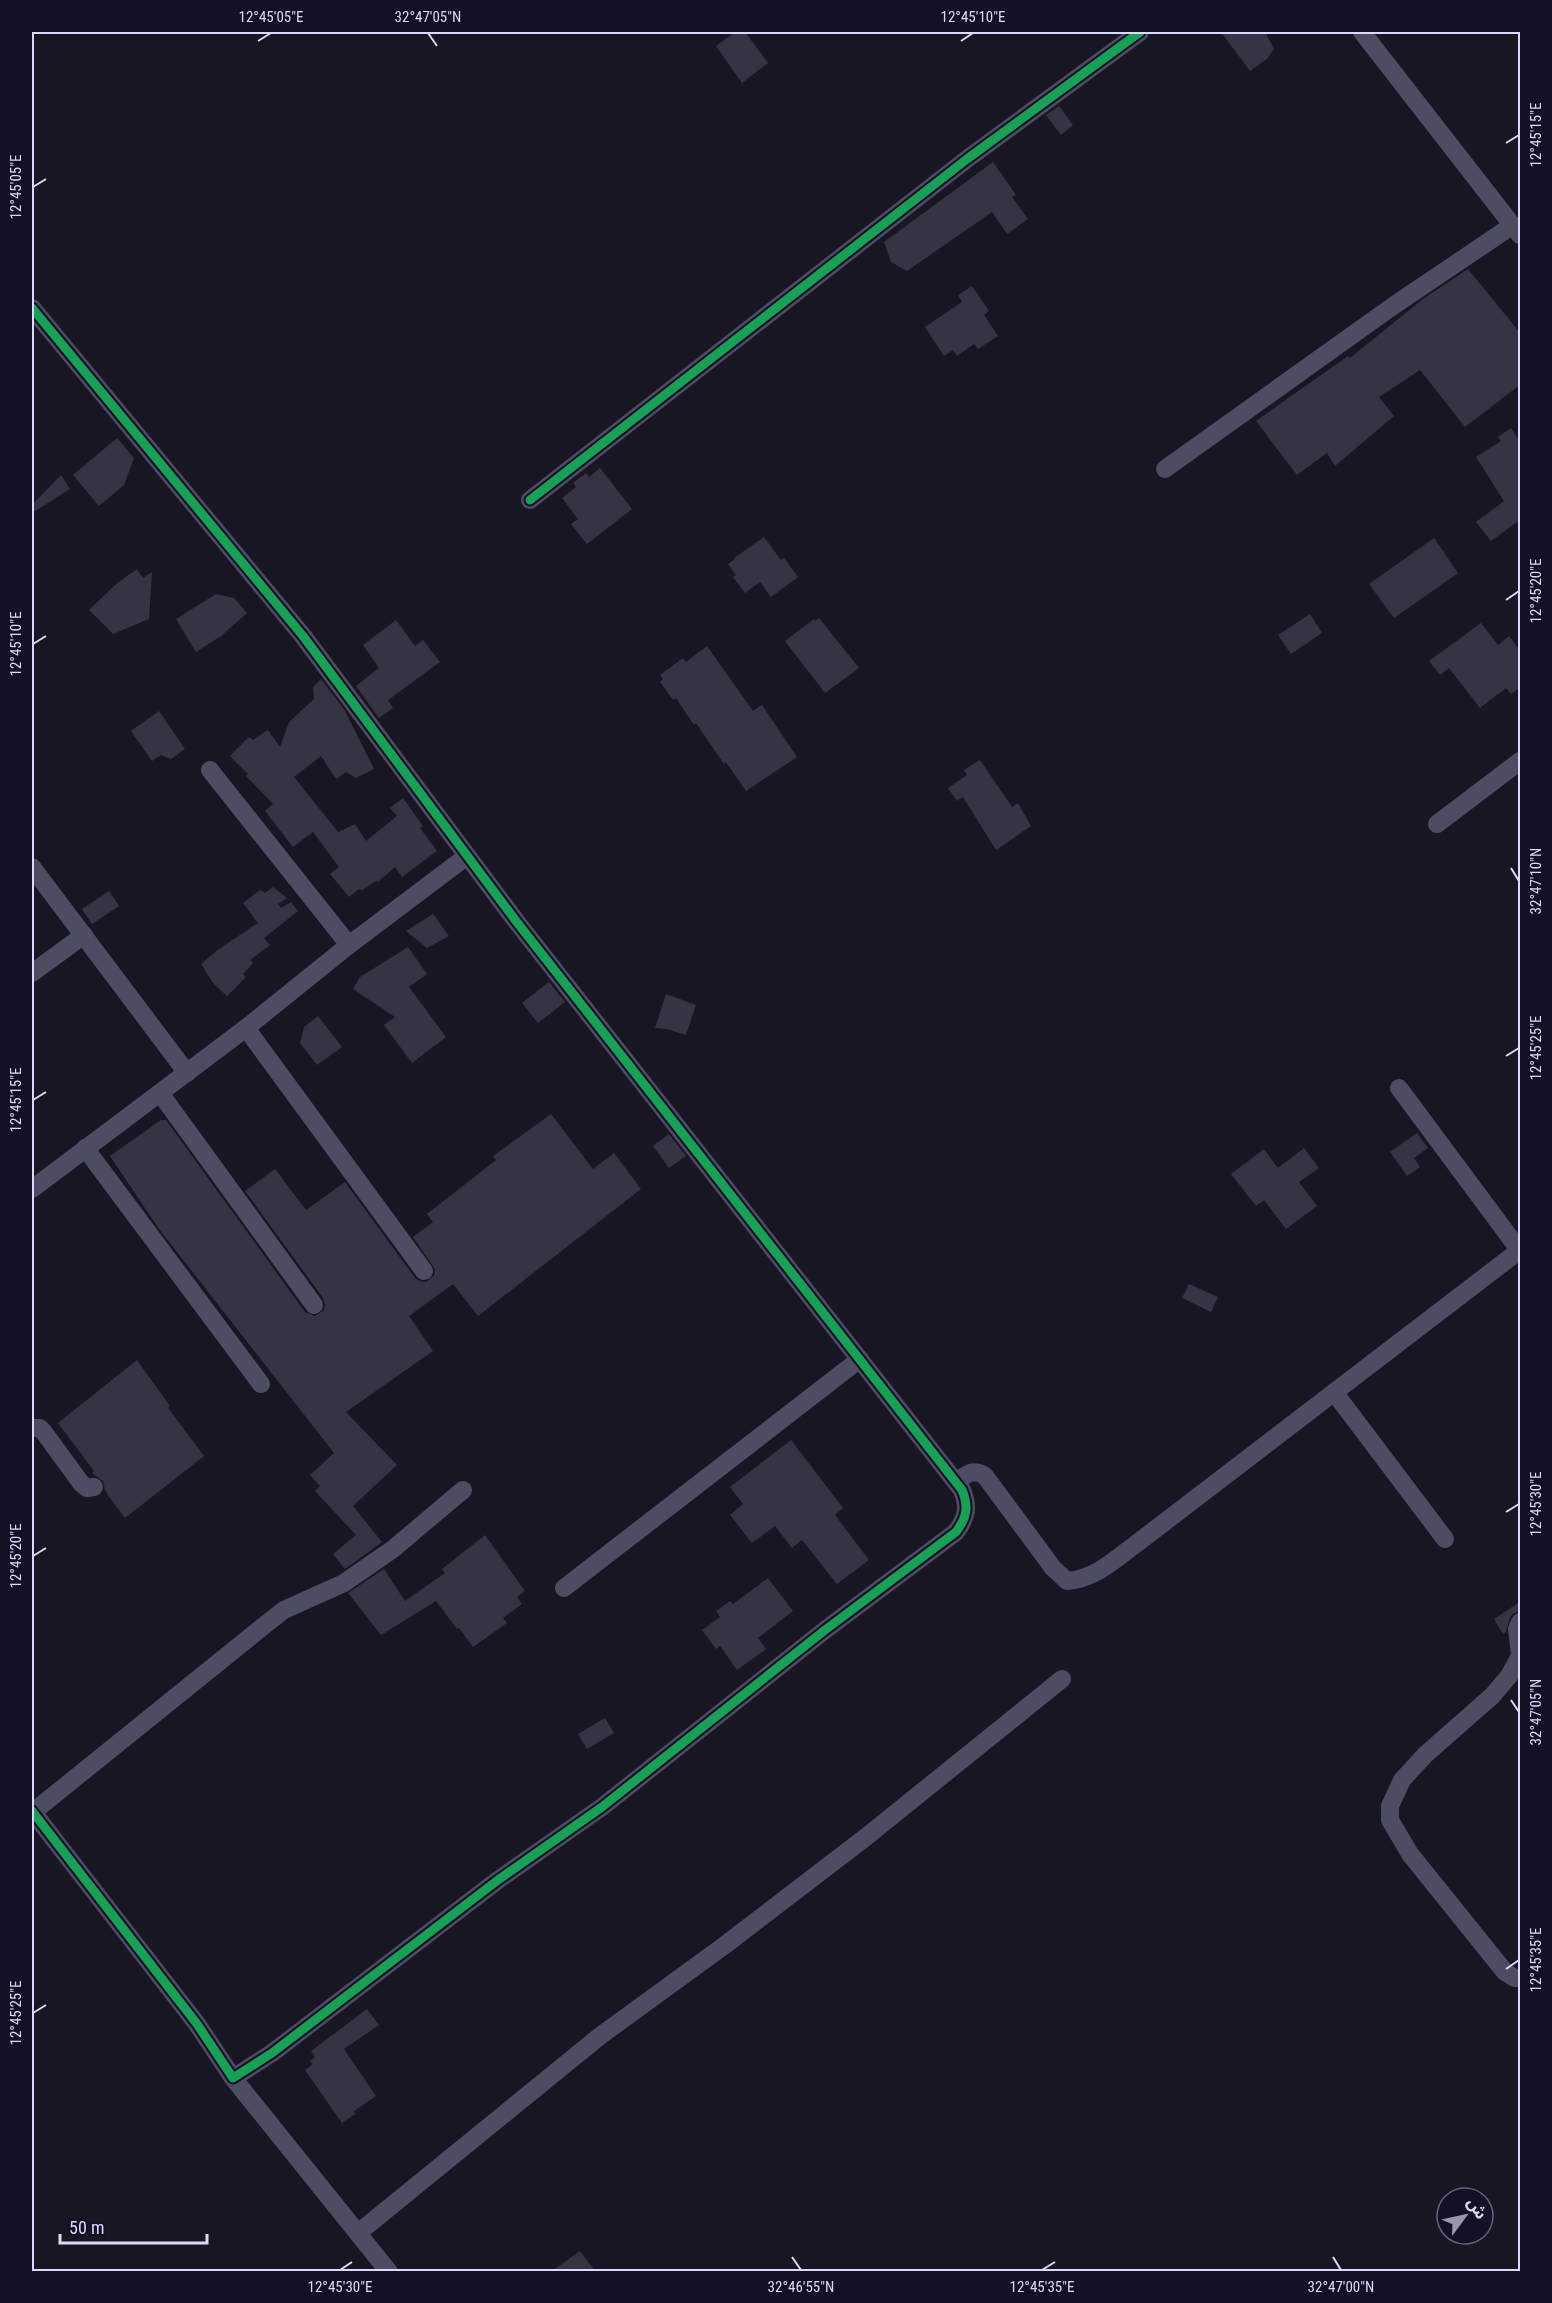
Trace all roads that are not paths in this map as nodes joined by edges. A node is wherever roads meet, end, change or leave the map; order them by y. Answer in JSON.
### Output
{"nodes":[{"id":1,"x":1140,"y":32,"type":"edge"},
{"id":2,"x":1362,"y":32,"type":"edge"},
{"id":3,"x":1517,"y":230,"type":"edge"},
{"id":4,"x":32,"y":308,"type":"edge"},
{"id":5,"x":1166,"y":469,"type":"dead end"},
{"id":6,"x":530,"y":500,"type":"dead end"},
{"id":7,"x":1521,"y":761,"type":"edge"},
{"id":8,"x":210,"y":770,"type":"dead end"},
{"id":9,"x":1437,"y":824,"type":"dead end"},
{"id":10,"x":467,"y":856,"type":"junction"},
{"id":11,"x":32,"y":867,"type":"edge"},
{"id":12,"x":84,"y":935,"type":"junction"},
{"id":13,"x":349,"y":945,"type":"junction"},
{"id":14,"x":32,"y":973,"type":"edge"},
{"id":15,"x":246,"y":1028,"type":"junction"},
{"id":16,"x":187,"y":1073,"type":"junction"},
{"id":17,"x":1399,"y":1088,"type":"dead end"},
{"id":18,"x":160,"y":1093,"type":"junction"},
{"id":19,"x":85,"y":1148,"type":"junction"},
{"id":20,"x":32,"y":1188,"type":"edge"},
{"id":21,"x":1520,"y":1251,"type":"edge"},
{"id":22,"x":424,"y":1270,"type":"dead end"},
{"id":23,"x":314,"y":1305,"type":"dead end"},
{"id":24,"x":860,"y":1359,"type":"junction"},
{"id":25,"x":261,"y":1384,"type":"dead end"},
{"id":26,"x":1334,"y":1392,"type":"junction"},
{"id":27,"x":32,"y":1428,"type":"edge"},
{"id":28,"x":956,"y":1482,"type":"junction"},
{"id":29,"x":94,"y":1487,"type":"dead end"},
{"id":30,"x":463,"y":1490,"type":"dead end"},
{"id":31,"x":1445,"y":1539,"type":"dead end"},
{"id":32,"x":564,"y":1588,"type":"dead end"},
{"id":33,"x":1521,"y":1622,"type":"edge"},
{"id":34,"x":1521,"y":1655,"type":"edge"},
{"id":35,"x":1062,"y":1678,"type":"dead end"},
{"id":36,"x":32,"y":1812,"type":"edge"},
{"id":37,"x":1521,"y":1978,"type":"edge"},
{"id":38,"x":233,"y":2078,"type":"junction"},
{"id":39,"x":358,"y":2233,"type":"junction"},
{"id":40,"x":389,"y":2271,"type":"edge"}],
"edges":[{"from":1,"to":6,"type":"street"},
{"from":2,"to":3,"type":"street"},
{"from":3,"to":5,"type":"street"},
{"from":4,"to":10,"type":"street"},
{"from":7,"to":9,"type":"street"},
{"from":8,"to":13,"type":"street"},
{"from":10,"to":13,"type":"street"},
{"from":10,"to":24,"type":"street"},
{"from":11,"to":12,"type":"street"},
{"from":12,"to":14,"type":"street"},
{"from":12,"to":16,"type":"street"},
{"from":13,"to":15,"type":"street"},
{"from":15,"to":16,"type":"street"},
{"from":15,"to":22,"type":"street"},
{"from":16,"to":18,"type":"street"},
{"from":17,"to":21,"type":"street"},
{"from":18,"to":19,"type":"street"},
{"from":18,"to":23,"type":"street"},
{"from":19,"to":20,"type":"street"},
{"from":19,"to":25,"type":"street"},
{"from":21,"to":26,"type":"street"},
{"from":24,"to":28,"type":"street"},
{"from":24,"to":32,"type":"street"},
{"from":26,"to":28,"type":"street"},
{"from":26,"to":31,"type":"street"},
{"from":27,"to":29,"type":"street"},
{"from":28,"to":38,"type":"street"},
{"from":30,"to":36,"type":"street"},
{"from":33,"to":34,"type":"street"},
{"from":34,"to":37,"type":"street"},
{"from":35,"to":39,"type":"street"},
{"from":36,"to":38,"type":"street"},
{"from":38,"to":39,"type":"street"},
{"from":39,"to":40,"type":"street"}]}
